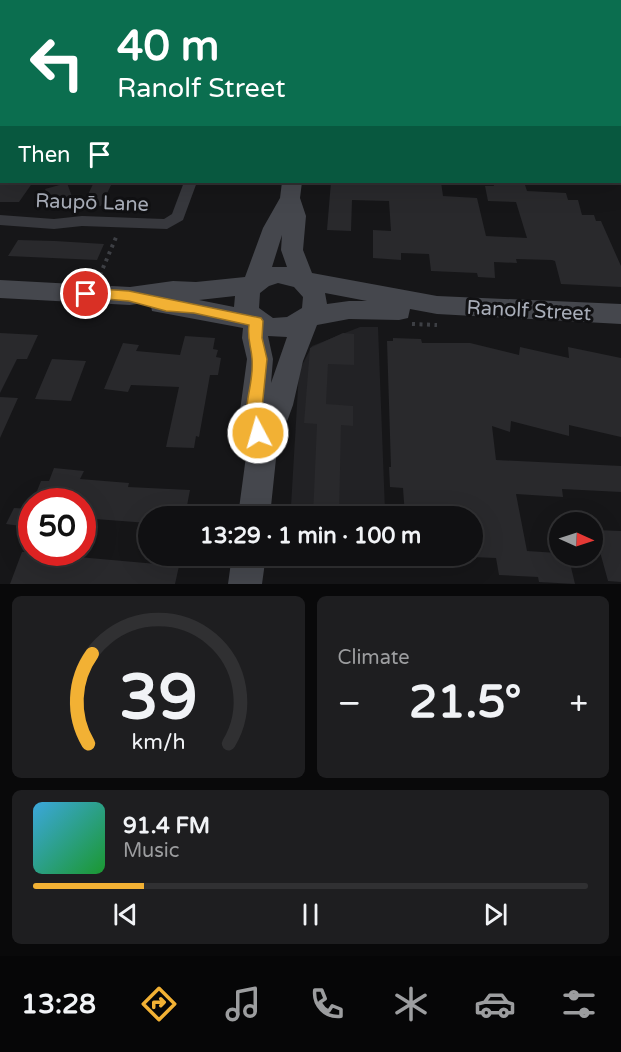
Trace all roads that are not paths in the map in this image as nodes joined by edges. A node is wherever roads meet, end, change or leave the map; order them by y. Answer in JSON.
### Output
{"nodes":[{"id":1,"x":190,"y":183,"type":"edge"},
{"id":2,"x":291,"y":190,"type":"edge"},
{"id":3,"x":0,"y":220,"type":"edge"},
{"id":4,"x":303,"y":279,"type":"junction"},
{"id":5,"x":253,"y":284,"type":"junction"},
{"id":6,"x":0,"y":289,"type":"edge"},
{"id":7,"x":129,"y":296,"type":"junction"},
{"id":8,"x":621,"y":314,"type":"edge"},
{"id":9,"x":442,"y":315,"type":"junction"},
{"id":10,"x":308,"y":317,"type":"junction"},
{"id":11,"x":256,"y":321,"type":"junction"},
{"id":12,"x":262,"y":449,"type":"junction"},
{"id":13,"x":255,"y":506,"type":"edge"},
{"id":14,"x":247,"y":566,"type":"edge"},
{"id":15,"x":245,"y":584,"type":"edge"}],
"edges":[{"from":1,"to":3,"type":"street","name":"Raupō Lane"},
{"from":2,"to":4,"type":"main road"},
{"from":2,"to":5,"type":"main road"},
{"from":4,"to":5,"type":"main road"},
{"from":4,"to":9,"type":"main road","name":"Ranolf Street"},
{"from":4,"to":10,"type":"main road"},
{"from":5,"to":7,"type":"main road"},
{"from":5,"to":11,"type":"main road"},
{"from":6,"to":7,"type":"main road"},
{"from":7,"to":11,"type":"main road"},
{"from":8,"to":9,"type":"main road","name":"Ranolf Street"},
{"from":9,"to":10,"type":"main road","name":"Ranolf Street"},
{"from":10,"to":11,"type":"main road"},
{"from":10,"to":12,"type":"main road"},
{"from":11,"to":12,"type":"main road"},
{"from":12,"to":13,"type":"main road"},
{"from":14,"to":15,"type":"main road"}]}
